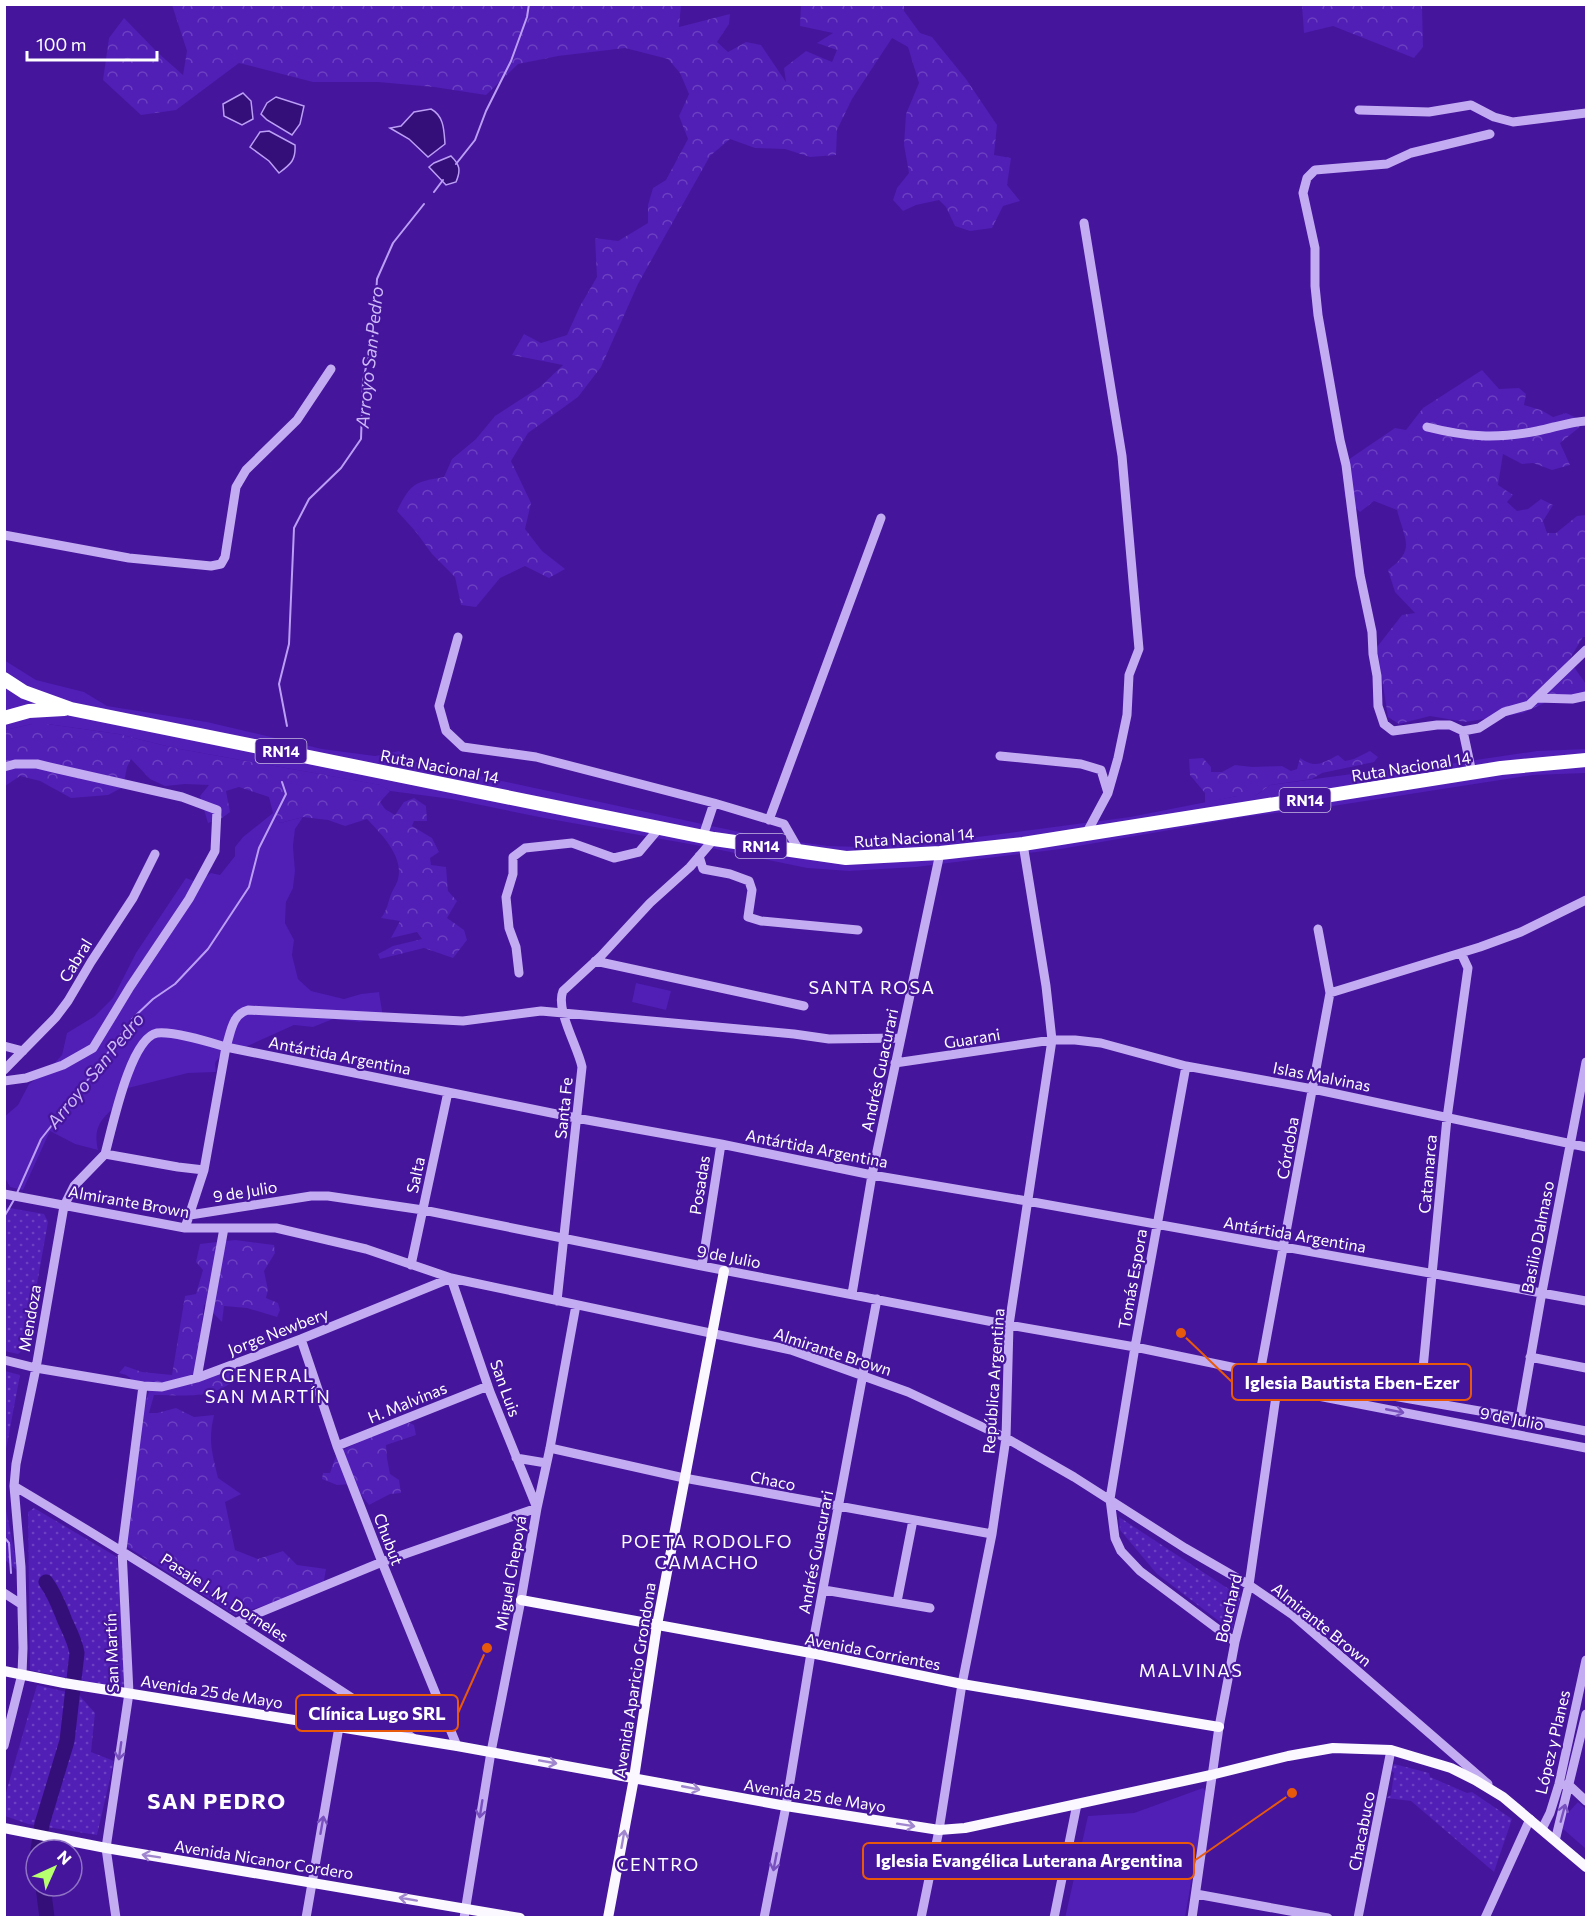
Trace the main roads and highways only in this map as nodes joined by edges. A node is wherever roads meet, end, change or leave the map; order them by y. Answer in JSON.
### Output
{"nodes":[{"id":1,"x":4,"y":679,"type":"edge"},
{"id":2,"x":71,"y":709,"type":"junction"},
{"id":3,"x":4,"y":718,"type":"edge"},
{"id":4,"x":1587,"y":760,"type":"edge"},
{"id":5,"x":724,"y":1270,"type":"road end"},
{"id":6,"x":521,"y":1600,"type":"road end"},
{"id":7,"x":657,"y":1625,"type":"junction"},
{"id":8,"x":4,"y":1671,"type":"edge"},
{"id":9,"x":1219,"y":1727,"type":"road end"},
{"id":10,"x":634,"y":1778,"type":"junction"},
{"id":11,"x":4,"y":1828,"type":"edge"},
{"id":12,"x":1587,"y":1867,"type":"edge"},
{"id":13,"x":465,"y":1913,"type":"edge"},
{"id":14,"x":519,"y":1917,"type":"edge"},
{"id":15,"x":608,"y":1917,"type":"edge"}],
"edges":[{"from":1,"to":2,"type":"highway","name":"Ruta Nacional 14","number":"RN14"},
{"from":2,"to":3,"type":"highway","name":"Ruta Nacional 14","number":"RN14"},
{"from":2,"to":4,"type":"highway","name":"Ruta Nacional 14","number":"RN14"},
{"from":5,"to":7,"type":"main road","name":"Avenida Aparicio Grondona"},
{"from":6,"to":7,"type":"main road","name":"Avenida Corrientes"},
{"from":7,"to":9,"type":"main road","name":"Avenida Corrientes"},
{"from":7,"to":10,"type":"main road","name":"Avenida Aparicio Grondona"},
{"from":8,"to":10,"type":"main road","name":"Avenida 25 de Mayo","one_way":true},
{"from":10,"to":12,"type":"main road","name":"Avenida 25 de Mayo","one_way":true},
{"from":15,"to":10,"type":"main road","name":"Avenida Aparicio Grondona","one_way":true},
{"from":13,"to":11,"type":"main road","name":"Avenida Nicanor Cordero","one_way":true},
{"from":13,"to":14,"type":"main road","name":"Avenida Nicanor Cordero"}]}
